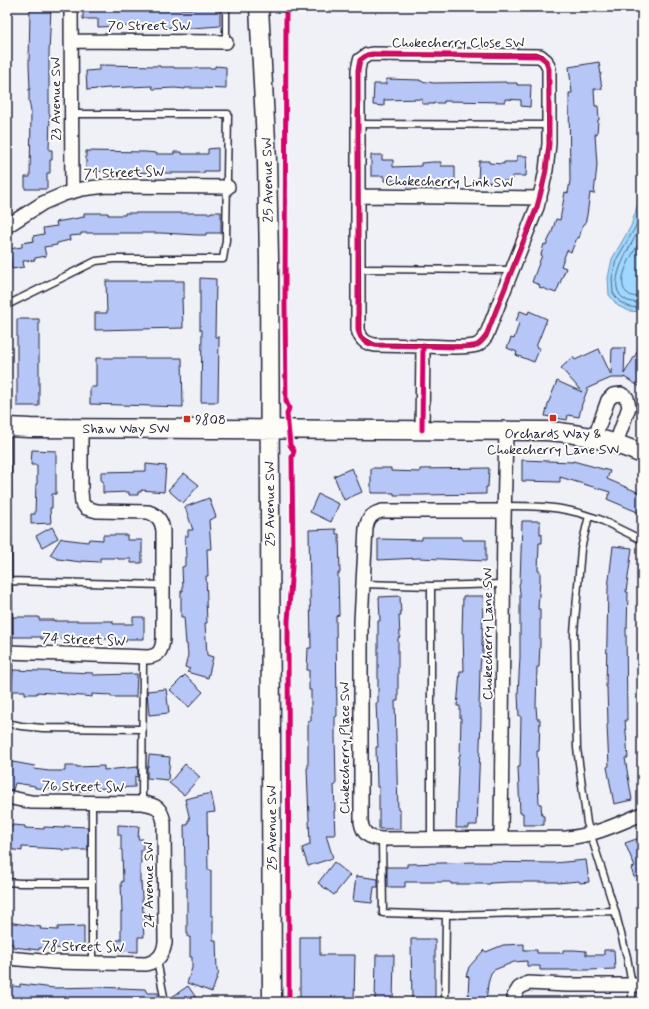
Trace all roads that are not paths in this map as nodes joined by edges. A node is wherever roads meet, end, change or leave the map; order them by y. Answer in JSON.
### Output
{"nodes":[{"id":1,"x":71,"y":7,"type":"edge"},
{"id":2,"x":226,"y":7,"type":"edge"},
{"id":3,"x":259,"y":7,"type":"edge"},
{"id":4,"x":71,"y":41,"type":"junction"},
{"id":5,"x":226,"y":42,"type":"joint"},
{"id":6,"x":71,"y":114,"type":"junction"},
{"id":7,"x":358,"y":124,"type":"junction"},
{"id":8,"x":549,"y":126,"type":"junction"},
{"id":9,"x":228,"y":187,"type":"junction"},
{"id":10,"x":72,"y":192,"type":"junction"},
{"id":11,"x":358,"y":196,"type":"junction"},
{"id":12,"x":540,"y":198,"type":"junction"},
{"id":13,"x":7,"y":226,"type":"edge"},
{"id":14,"x":358,"y":269,"type":"junction"},
{"id":15,"x":512,"y":270,"type":"junction"},
{"id":16,"x":7,"y":305,"type":"edge"},
{"id":17,"x":423,"y":346,"type":"junction"},
{"id":18,"x":7,"y":402,"type":"edge"},
{"id":19,"x":7,"y":427,"type":"edge"},
{"id":20,"x":81,"y":428,"type":"junction"},
{"id":21,"x":269,"y":428,"type":"junction"},
{"id":22,"x":422,"y":430,"type":"junction"},
{"id":23,"x":506,"y":430,"type":"junction"},
{"id":24,"x":595,"y":437,"type":"junction"},
{"id":25,"x":616,"y":443,"type":"junction"},
{"id":26,"x":642,"y":454,"type":"edge"},
{"id":27,"x":504,"y":509,"type":"junction"},
{"id":28,"x":589,"y":516,"type":"junction"},
{"id":29,"x":642,"y":540,"type":"edge"},
{"id":30,"x":9,"y":581,"type":"junction"},
{"id":31,"x":363,"y":584,"type":"junction"},
{"id":32,"x":503,"y":584,"type":"junction"},
{"id":33,"x":163,"y":585,"type":"junction"},
{"id":34,"x":432,"y":586,"type":"junction"},
{"id":35,"x":8,"y":652,"type":"edge"},
{"id":36,"x":143,"y":657,"type":"junction"},
{"id":37,"x":7,"y":687,"type":"edge"},
{"id":38,"x":7,"y":723,"type":"edge"},
{"id":39,"x":142,"y":729,"type":"junction"},
{"id":40,"x":7,"y":797,"type":"edge"},
{"id":41,"x":92,"y":802,"type":"junction"},
{"id":42,"x":142,"y":803,"type":"junction"},
{"id":43,"x":158,"y":808,"type":"joint"},
{"id":44,"x":642,"y":814,"type":"edge"},
{"id":45,"x":591,"y":834,"type":"junction"},
{"id":46,"x":432,"y":838,"type":"junction"},
{"id":47,"x":501,"y":838,"type":"junction"},
{"id":48,"x":382,"y":839,"type":"junction"},
{"id":49,"x":7,"y":882,"type":"edge"},
{"id":50,"x":92,"y":883,"type":"junction"},
{"id":51,"x":615,"y":911,"type":"junction"},
{"id":52,"x":446,"y":915,"type":"junction"},
{"id":53,"x":7,"y":958,"type":"edge"},
{"id":54,"x":157,"y":960,"type":"junction"},
{"id":55,"x":92,"y":963,"type":"junction"},
{"id":56,"x":637,"y":985,"type":"edge"},
{"id":57,"x":165,"y":1002,"type":"edge"},
{"id":58,"x":272,"y":1002,"type":"edge"},
{"id":59,"x":445,"y":1002,"type":"edge"},
{"id":60,"x":514,"y":1002,"type":"edge"},
{"id":61,"x":632,"y":1002,"type":"edge"}],
"edges":[{"from":1,"to":4,"type":"street","name":"23 Avenue SW"},
{"from":2,"to":5,"type":"lane"},
{"from":3,"to":21,"type":"main road","name":"25 Avenue SW"},
{"from":4,"to":5,"type":"street","name":"70 Street SW"},
{"from":4,"to":6,"type":"street","name":"23 Avenue SW"},
{"from":6,"to":9,"type":"lane"},
{"from":6,"to":10,"type":"street","name":"23 Avenue SW"},
{"from":7,"to":8,"type":"lane"},
{"from":7,"to":8,"type":"street","name":"Chokecherry Close SW"},
{"from":7,"to":11,"type":"street","name":"Chokecherry Close SW"},
{"from":8,"to":12,"type":"street","name":"Chokecherry Close SW"},
{"from":9,"to":10,"type":"street","name":"71 Street SW"},
{"from":9,"to":16,"type":"lane"},
{"from":10,"to":13,"type":"street","name":"71 Street SW"},
{"from":11,"to":12,"type":"street","name":"Chokecherry Link SW"},
{"from":11,"to":14,"type":"street","name":"Chokecherry Close SW"},
{"from":12,"to":15,"type":"street","name":"Chokecherry Close SW"},
{"from":14,"to":15,"type":"lane"},
{"from":14,"to":17,"type":"street","name":"Chokecherry Close SW"},
{"from":15,"to":17,"type":"street","name":"Chokecherry Close SW"},
{"from":17,"to":22,"type":"street"},
{"from":18,"to":19,"type":"lane"},
{"from":19,"to":20,"type":"main road","name":"Shaw Way SW"},
{"from":19,"to":30,"type":"lane"},
{"from":20,"to":21,"type":"main road","name":"Shaw Way SW"},
{"from":20,"to":33,"type":"street"},
{"from":21,"to":22,"type":"main road","name":"Shaw Way SW"},
{"from":21,"to":58,"type":"main road","name":"25 Avenue SW"},
{"from":22,"to":23,"type":"main road","name":"Shaw Way SW"},
{"from":23,"to":24,"type":"main road","name":"Shaw Way SW"},
{"from":23,"to":27,"type":"street","name":"Chokecherry Lane SW"},
{"from":24,"to":25,"type":"main road","name":"Shaw Way SW"},
{"from":24,"to":25,"type":"street"},
{"from":25,"to":26,"type":"main road","name":"Shaw Way SW"},
{"from":27,"to":28,"type":"lane"},
{"from":27,"to":31,"type":"street","name":"Chokecherry Place SW"},
{"from":27,"to":32,"type":"street","name":"Chokecherry Lane SW"},
{"from":28,"to":29,"type":"lane"},
{"from":28,"to":45,"type":"lane"},
{"from":30,"to":33,"type":"lane"},
{"from":30,"to":35,"type":"lane"},
{"from":31,"to":34,"type":"lane"},
{"from":31,"to":48,"type":"street","name":"Chokecherry Place SW"},
{"from":32,"to":34,"type":"lane"},
{"from":32,"to":47,"type":"street","name":"Chokecherry Lane SW"},
{"from":33,"to":36,"type":"street","name":"74 Street SW"},
{"from":34,"to":46,"type":"lane"},
{"from":35,"to":36,"type":"street","name":"74 Street SW"},
{"from":35,"to":37,"type":"lane"},
{"from":36,"to":39,"type":"lane"},
{"from":38,"to":39,"type":"lane"},
{"from":39,"to":42,"type":"lane"},
{"from":40,"to":41,"type":"street","name":"76 Street SW"},
{"from":41,"to":42,"type":"street","name":"76 Street SW"},
{"from":41,"to":50,"type":"lane"},
{"from":42,"to":43,"type":"street","name":"76 Street SW"},
{"from":43,"to":54,"type":"street","name":"24 Avenue SW"},
{"from":44,"to":45,"type":"street","name":"Chokecherry Place SW"},
{"from":45,"to":47,"type":"street","name":"Chokecherry Place SW"},
{"from":45,"to":51,"type":"lane"},
{"from":46,"to":47,"type":"street","name":"Chokecherry Place SW"},
{"from":46,"to":48,"type":"street","name":"Chokecherry Place SW"},
{"from":48,"to":52,"type":"lane"},
{"from":49,"to":50,"type":"lane"},
{"from":50,"to":55,"type":"lane"},
{"from":51,"to":52,"type":"lane"},
{"from":51,"to":56,"type":"lane"},
{"from":52,"to":59,"type":"lane"},
{"from":53,"to":55,"type":"street","name":"78 Street SW"},
{"from":54,"to":55,"type":"street","name":"78 Street SW"},
{"from":54,"to":57,"type":"lane"},
{"from":56,"to":60,"type":"street"},
{"from":56,"to":61,"type":"lane"}]}
